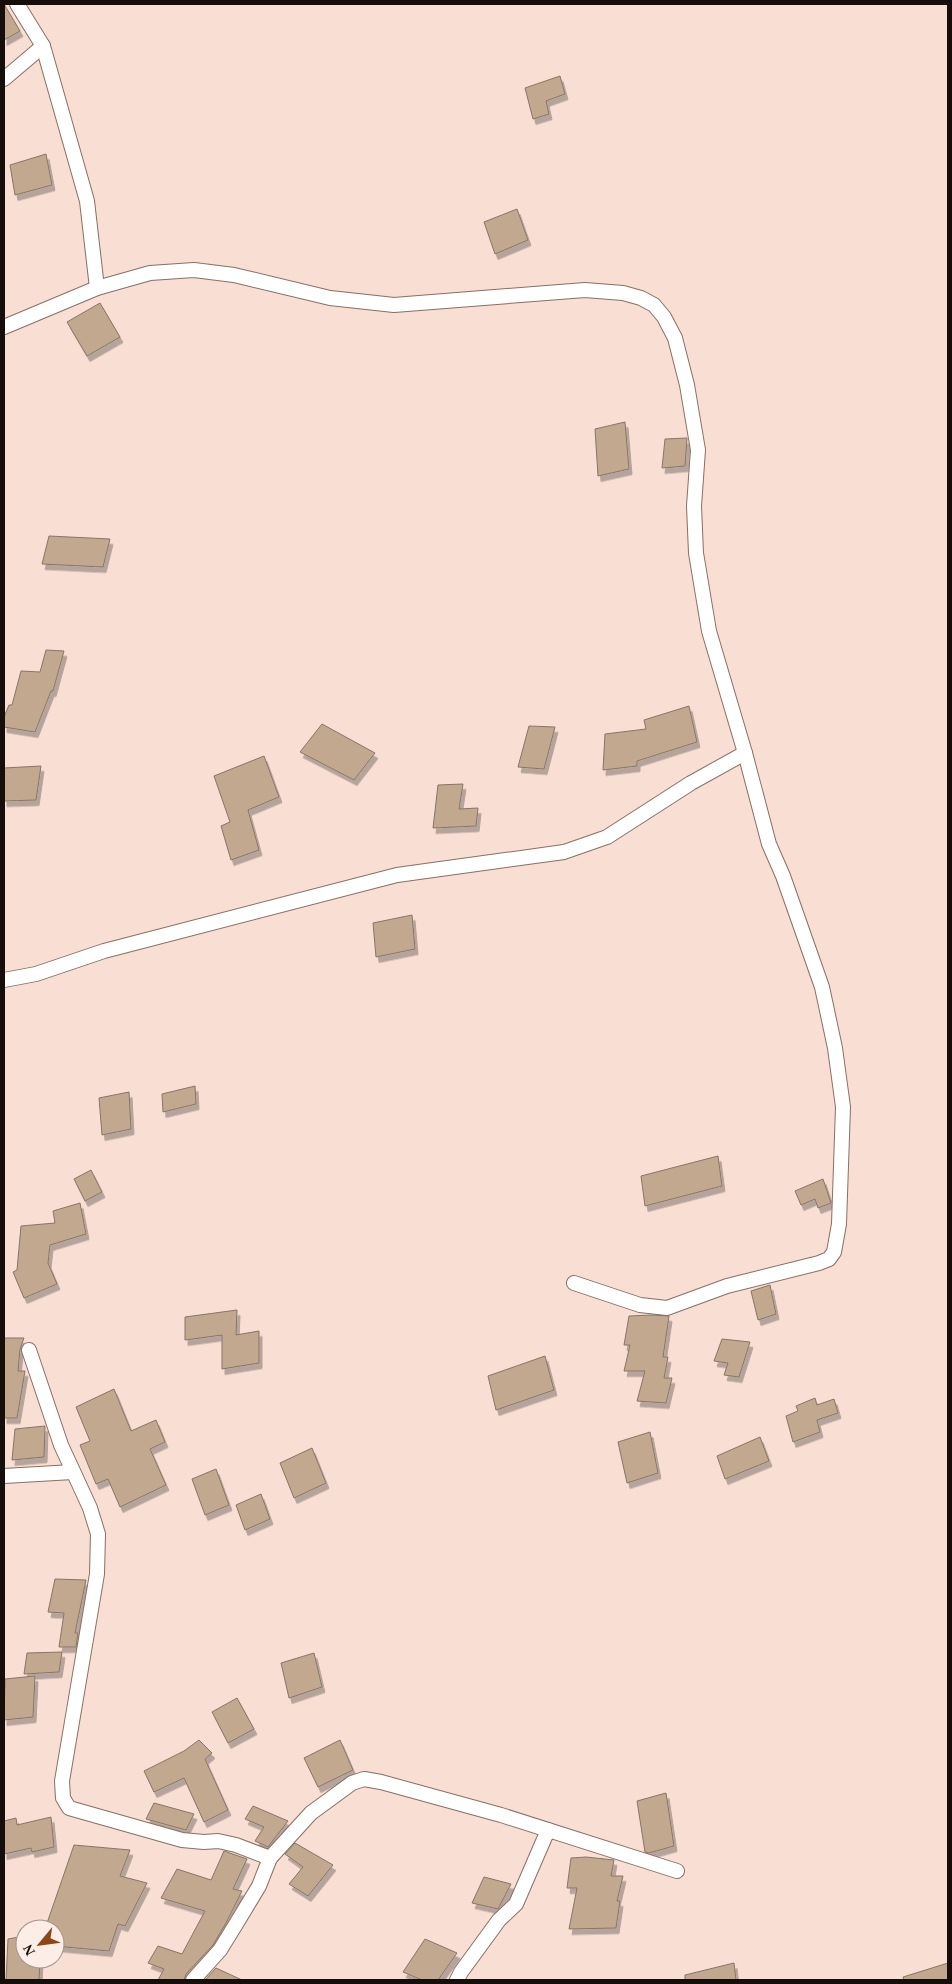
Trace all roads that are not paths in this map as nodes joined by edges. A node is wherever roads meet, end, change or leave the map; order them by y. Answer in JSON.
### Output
{"nodes":[{"id":1,"x":17,"y":4,"type":"edge"},
{"id":2,"x":43,"y":46,"type":"junction"},
{"id":3,"x":4,"y":79,"type":"edge"},
{"id":4,"x":97,"y":288,"type":"junction"},
{"id":5,"x":4,"y":328,"type":"edge"},
{"id":6,"x":745,"y":753,"type":"junction"},
{"id":7,"x":4,"y":980,"type":"edge"},
{"id":8,"x":574,"y":1282,"type":"dead end"},
{"id":9,"x":29,"y":1350,"type":"dead end"},
{"id":10,"x":74,"y":1472,"type":"junction"},
{"id":11,"x":4,"y":1476,"type":"edge"},
{"id":12,"x":548,"y":1830,"type":"junction"},
{"id":13,"x":270,"y":1858,"type":"junction"},
{"id":14,"x":677,"y":1871,"type":"dead end"},
{"id":15,"x":193,"y":1980,"type":"edge"},
{"id":16,"x":457,"y":1980,"type":"edge"}],
"edges":[{"from":1,"to":2,"type":"street"},
{"from":2,"to":3,"type":"street"},
{"from":2,"to":4,"type":"street"},
{"from":4,"to":5,"type":"street"},
{"from":4,"to":6,"type":"street"},
{"from":6,"to":7,"type":"street"},
{"from":6,"to":8,"type":"street"},
{"from":9,"to":10,"type":"street"},
{"from":10,"to":11,"type":"street"},
{"from":10,"to":13,"type":"street"},
{"from":12,"to":13,"type":"street"},
{"from":12,"to":14,"type":"street"},
{"from":12,"to":16,"type":"street"},
{"from":13,"to":15,"type":"street"}]}
